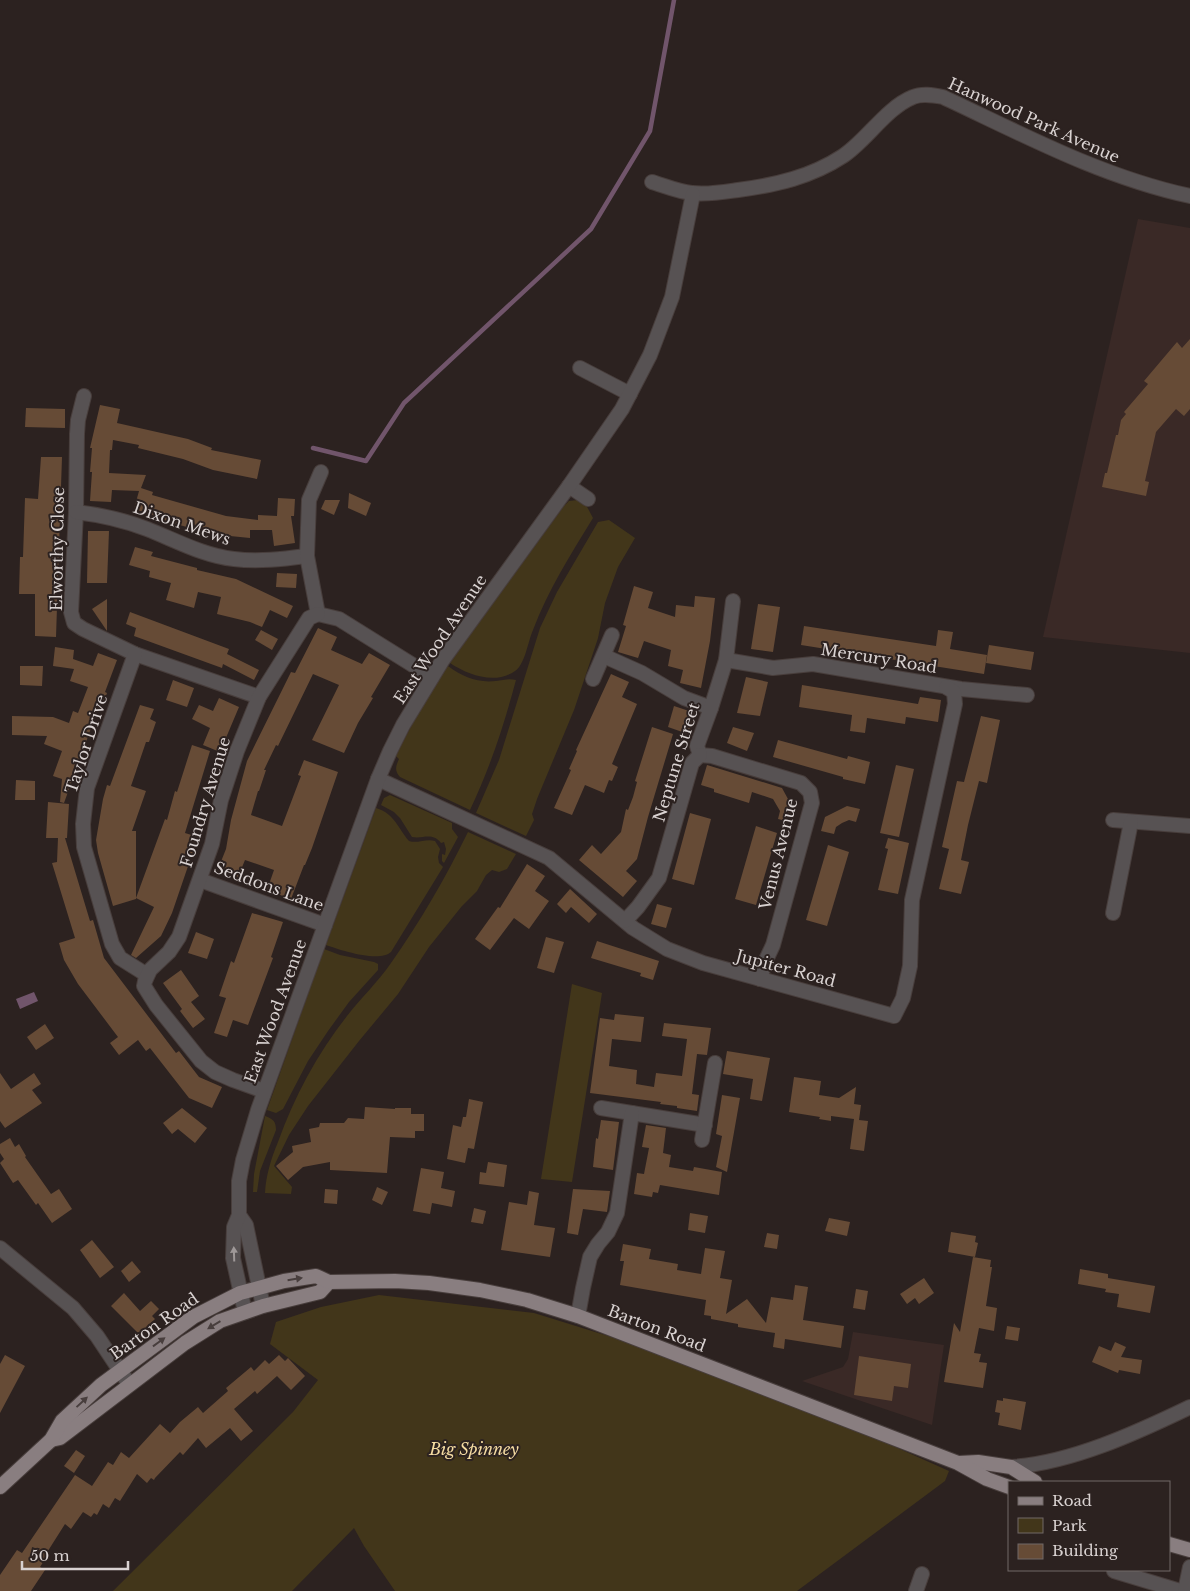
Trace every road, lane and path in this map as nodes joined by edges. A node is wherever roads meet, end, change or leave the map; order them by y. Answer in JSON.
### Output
{"nodes":[{"id":1,"x":652,"y":182,"type":"dead end"},
{"id":2,"x":693,"y":194,"type":"junction"},
{"id":3,"x":1190,"y":196,"type":"edge"},
{"id":4,"x":580,"y":368,"type":"dead end"},
{"id":5,"x":630,"y":394,"type":"junction"},
{"id":6,"x":84,"y":396,"type":"dead end"},
{"id":7,"x":321,"y":472,"type":"dead end"},
{"id":8,"x":569,"y":486,"type":"junction"},
{"id":9,"x":588,"y":498,"type":"dead end"},
{"id":10,"x":76,"y":512,"type":"junction"},
{"id":11,"x":307,"y":556,"type":"junction"},
{"id":12,"x":733,"y":601,"type":"dead end"},
{"id":13,"x":318,"y":614,"type":"junction"},
{"id":14,"x":612,"y":635,"type":"dead end"},
{"id":15,"x":135,"y":654,"type":"junction"},
{"id":16,"x":604,"y":656,"type":"junction"},
{"id":17,"x":726,"y":660,"type":"junction"},
{"id":18,"x":432,"y":677,"type":"junction"},
{"id":19,"x":593,"y":678,"type":"dead end"},
{"id":20,"x":946,"y":687,"type":"junction"},
{"id":21,"x":1027,"y":695,"type":"dead end"},
{"id":22,"x":259,"y":697,"type":"junction"},
{"id":23,"x":711,"y":708,"type":"junction"},
{"id":24,"x":700,"y":755,"type":"junction"},
{"id":25,"x":378,"y":778,"type":"junction"},
{"id":26,"x":1114,"y":820,"type":"dead end"},
{"id":27,"x":1131,"y":822,"type":"junction"},
{"id":28,"x":1190,"y":826,"type":"edge"},
{"id":29,"x":200,"y":880,"type":"junction"},
{"id":30,"x":1114,"y":914,"type":"dead end"},
{"id":31,"x":625,"y":921,"type":"junction"},
{"id":32,"x":325,"y":926,"type":"junction"},
{"id":33,"x":147,"y":974,"type":"junction"},
{"id":34,"x":760,"y":979,"type":"junction"},
{"id":35,"x":715,"y":1063,"type":"dead end"},
{"id":36,"x":264,"y":1090,"type":"junction"},
{"id":37,"x":601,"y":1108,"type":"dead end"},
{"id":38,"x":632,"y":1113,"type":"junction"},
{"id":39,"x":705,"y":1125,"type":"junction"},
{"id":40,"x":702,"y":1140,"type":"dead end"},
{"id":41,"x":239,"y":1215,"type":"junction"},
{"id":42,"x":0,"y":1248,"type":"edge"},
{"id":43,"x":330,"y":1282,"type":"junction"},
{"id":44,"x":259,"y":1287,"type":"junction"},
{"id":45,"x":240,"y":1293,"type":"junction"},
{"id":46,"x":264,"y":1306,"type":"junction"},
{"id":47,"x":245,"y":1312,"type":"junction"},
{"id":48,"x":578,"y":1316,"type":"junction"},
{"id":49,"x":120,"y":1370,"type":"junction"},
{"id":50,"x":129,"y":1384,"type":"junction"},
{"id":51,"x":1190,"y":1407,"type":"edge"},
{"id":52,"x":51,"y":1440,"type":"junction"},
{"id":53,"x":958,"y":1462,"type":"junction"},
{"id":54,"x":1034,"y":1466,"type":"junction"},
{"id":55,"x":1011,"y":1467,"type":"junction"},
{"id":56,"x":1030,"y":1481,"type":"edge"},
{"id":57,"x":0,"y":1487,"type":"edge"},
{"id":58,"x":1008,"y":1487,"type":"edge"},
{"id":59,"x":1170,"y":1544,"type":"edge"},
{"id":60,"x":1190,"y":1550,"type":"edge"},
{"id":61,"x":1190,"y":1567,"type":"edge"},
{"id":62,"x":1114,"y":1571,"type":"dead end"},
{"id":63,"x":922,"y":1574,"type":"dead end"},
{"id":64,"x":916,"y":1591,"type":"edge"},
{"id":65,"x":1180,"y":1591,"type":"edge"},
{"id":66,"x":1185,"y":1591,"type":"edge"}],
"edges":[{"from":1,"to":2,"type":"street","name":"Hanwood Park Avenue"},
{"from":2,"to":3,"type":"street","name":"Hanwood Park Avenue"},
{"from":2,"to":5,"type":"street","name":"East Wood Avenue"},
{"from":4,"to":5,"type":"street"},
{"from":5,"to":8,"type":"street","name":"East Wood Avenue"},
{"from":6,"to":10,"type":"street","name":"Elworthy Close"},
{"from":7,"to":11,"type":"street"},
{"from":8,"to":9,"type":"street"},
{"from":8,"to":18,"type":"street","name":"East Wood Avenue"},
{"from":10,"to":11,"type":"street","name":"Dixon Mews"},
{"from":10,"to":15,"type":"street","name":"Elworthy Close"},
{"from":11,"to":13,"type":"street"},
{"from":12,"to":17,"type":"street","name":"Neptune Street"},
{"from":13,"to":18,"type":"street"},
{"from":13,"to":22,"type":"street","name":"Foundry Avenue"},
{"from":14,"to":16,"type":"street"},
{"from":15,"to":22,"type":"street","name":"Elworthy Close"},
{"from":15,"to":33,"type":"street","name":"Taylor Drive"},
{"from":16,"to":19,"type":"street"},
{"from":16,"to":23,"type":"street"},
{"from":17,"to":20,"type":"street","name":"Mercury Road"},
{"from":17,"to":23,"type":"street","name":"Neptune Street"},
{"from":18,"to":25,"type":"street","name":"East Wood Avenue"},
{"from":20,"to":21,"type":"street","name":"Mercury Road"},
{"from":20,"to":34,"type":"street","name":"Jupiter Road"},
{"from":22,"to":29,"type":"street","name":"Foundry Avenue"},
{"from":23,"to":24,"type":"street","name":"Neptune Street"},
{"from":24,"to":31,"type":"street","name":"Neptune Street"},
{"from":24,"to":34,"type":"street","name":"Venus Avenue"},
{"from":25,"to":31,"type":"street","name":"Jupiter Road"},
{"from":25,"to":32,"type":"street","name":"East Wood Avenue"},
{"from":26,"to":27,"type":"street"},
{"from":27,"to":28,"type":"street"},
{"from":27,"to":30,"type":"street"},
{"from":29,"to":32,"type":"street","name":"Seddons Lane"},
{"from":29,"to":33,"type":"street","name":"Foundry Avenue"},
{"from":31,"to":34,"type":"street","name":"Jupiter Road"},
{"from":32,"to":36,"type":"street","name":"East Wood Avenue"},
{"from":33,"to":36,"type":"street"},
{"from":35,"to":39,"type":"street"},
{"from":36,"to":41,"type":"street","name":"East Wood Avenue"},
{"from":37,"to":38,"type":"street"},
{"from":38,"to":39,"type":"street"},
{"from":38,"to":48,"type":"street"},
{"from":39,"to":40,"type":"street"},
{"from":41,"to":44,"type":"street","name":"East Wood Avenue"},
{"from":45,"to":41,"type":"street","name":"East Wood Avenue","one_way":true},
{"from":42,"to":49,"type":"street"},
{"from":44,"to":43,"type":"main road","name":"Barton Road","one_way":true},
{"from":43,"to":46,"type":"main road","name":"Barton Road"},
{"from":43,"to":48,"type":"main road","name":"Barton Road"},
{"from":44,"to":45,"type":"main road","name":"Barton Road"},
{"from":44,"to":46,"type":"street","name":"East Wood Avenue"},
{"from":45,"to":47,"type":"street","name":"East Wood Avenue"},
{"from":49,"to":45,"type":"main road","name":"Barton Road","one_way":true},
{"from":46,"to":47,"type":"main road","name":"Barton Road"},
{"from":47,"to":50,"type":"main road","name":"Barton Road","one_way":true},
{"from":48,"to":53,"type":"main road","name":"Barton Road"},
{"from":49,"to":50,"type":"street"},
{"from":52,"to":49,"type":"main road","name":"Barton Road","one_way":true},
{"from":50,"to":52,"type":"main road","name":"Barton Road"},
{"from":51,"to":54,"type":"street"},
{"from":52,"to":57,"type":"main road","name":"Barton Road"},
{"from":53,"to":55,"type":"main road","name":"Barton Road"},
{"from":53,"to":58,"type":"main road","name":"Barton Road"},
{"from":54,"to":55,"type":"street"},
{"from":54,"to":56,"type":"street"},
{"from":55,"to":56,"type":"main road","name":"Barton Road"},
{"from":59,"to":60,"type":"main road"},
{"from":61,"to":66,"type":"street"},
{"from":62,"to":65,"type":"street"},
{"from":63,"to":64,"type":"street"}]}
